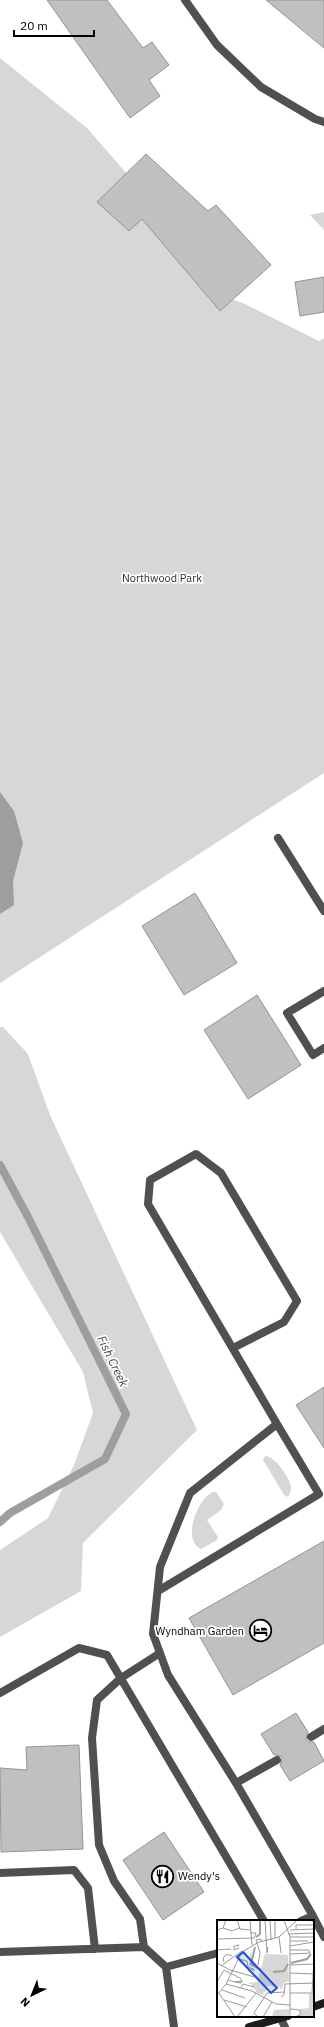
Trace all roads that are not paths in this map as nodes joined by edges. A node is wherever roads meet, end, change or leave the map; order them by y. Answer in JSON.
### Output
{"nodes":[{"id":1,"x":185,"y":0,"type":"edge"},
{"id":2,"x":324,"y":122,"type":"edge"},
{"id":3,"x":278,"y":838,"type":"dead end"},
{"id":4,"x":324,"y":911,"type":"edge"},
{"id":5,"x":324,"y":991,"type":"edge"},
{"id":6,"x":324,"y":1048,"type":"edge"},
{"id":7,"x":233,"y":1348,"type":"junction"},
{"id":8,"x":277,"y":1424,"type":"junction"},
{"id":9,"x":158,"y":1591,"type":"junction"},
{"id":10,"x":160,"y":1654,"type":"junction"},
{"id":11,"x":121,"y":1678,"type":"junction"},
{"id":12,"x":0,"y":1694,"type":"edge"},
{"id":13,"x":324,"y":1729,"type":"edge"},
{"id":14,"x":311,"y":1737,"type":"dead end"},
{"id":15,"x":277,"y":1760,"type":"dead end"},
{"id":16,"x":236,"y":1783,"type":"junction"},
{"id":17,"x":0,"y":1873,"type":"edge"},
{"id":18,"x":313,"y":1916,"type":"junction"},
{"id":19,"x":263,"y":1920,"type":"edge"},
{"id":20,"x":303,"y":1920,"type":"edge"},
{"id":21,"x":324,"y":1937,"type":"edge"},
{"id":22,"x":144,"y":1947,"type":"junction"},
{"id":23,"x":95,"y":1949,"type":"junction"},
{"id":24,"x":0,"y":1952,"type":"edge"},
{"id":25,"x":217,"y":1953,"type":"edge"},
{"id":26,"x":166,"y":1967,"type":"junction"},
{"id":27,"x":324,"y":2002,"type":"edge"},
{"id":28,"x":314,"y":2007,"type":"edge"},
{"id":29,"x":285,"y":2017,"type":"edge"},
{"id":30,"x":174,"y":2027,"type":"edge"},
{"id":31,"x":249,"y":2027,"type":"edge"},
{"id":32,"x":284,"y":2027,"type":"edge"}],
"edges":[{"from":1,"to":2,"type":"street"},
{"from":3,"to":4,"type":"street"},
{"from":5,"to":6,"type":"street"},
{"from":7,"to":7,"type":"street"},
{"from":7,"to":8,"type":"street"},
{"from":8,"to":9,"type":"street"},
{"from":8,"to":9,"type":"street"},
{"from":9,"to":10,"type":"street"},
{"from":10,"to":11,"type":"street"},
{"from":10,"to":16,"type":"street"},
{"from":11,"to":12,"type":"street"},
{"from":11,"to":19,"type":"street"},
{"from":11,"to":22,"type":"street"},
{"from":13,"to":14,"type":"street"},
{"from":15,"to":16,"type":"street"},
{"from":16,"to":18,"type":"street"},
{"from":17,"to":23,"type":"street"},
{"from":18,"to":20,"type":"street"},
{"from":18,"to":21,"type":"street"},
{"from":22,"to":23,"type":"street"},
{"from":22,"to":26,"type":"street"},
{"from":23,"to":24,"type":"street"},
{"from":25,"to":26,"type":"street"},
{"from":26,"to":30,"type":"street"},
{"from":27,"to":28,"type":"main road"},
{"from":29,"to":31,"type":"main road"},
{"from":29,"to":32,"type":"street"}]}
